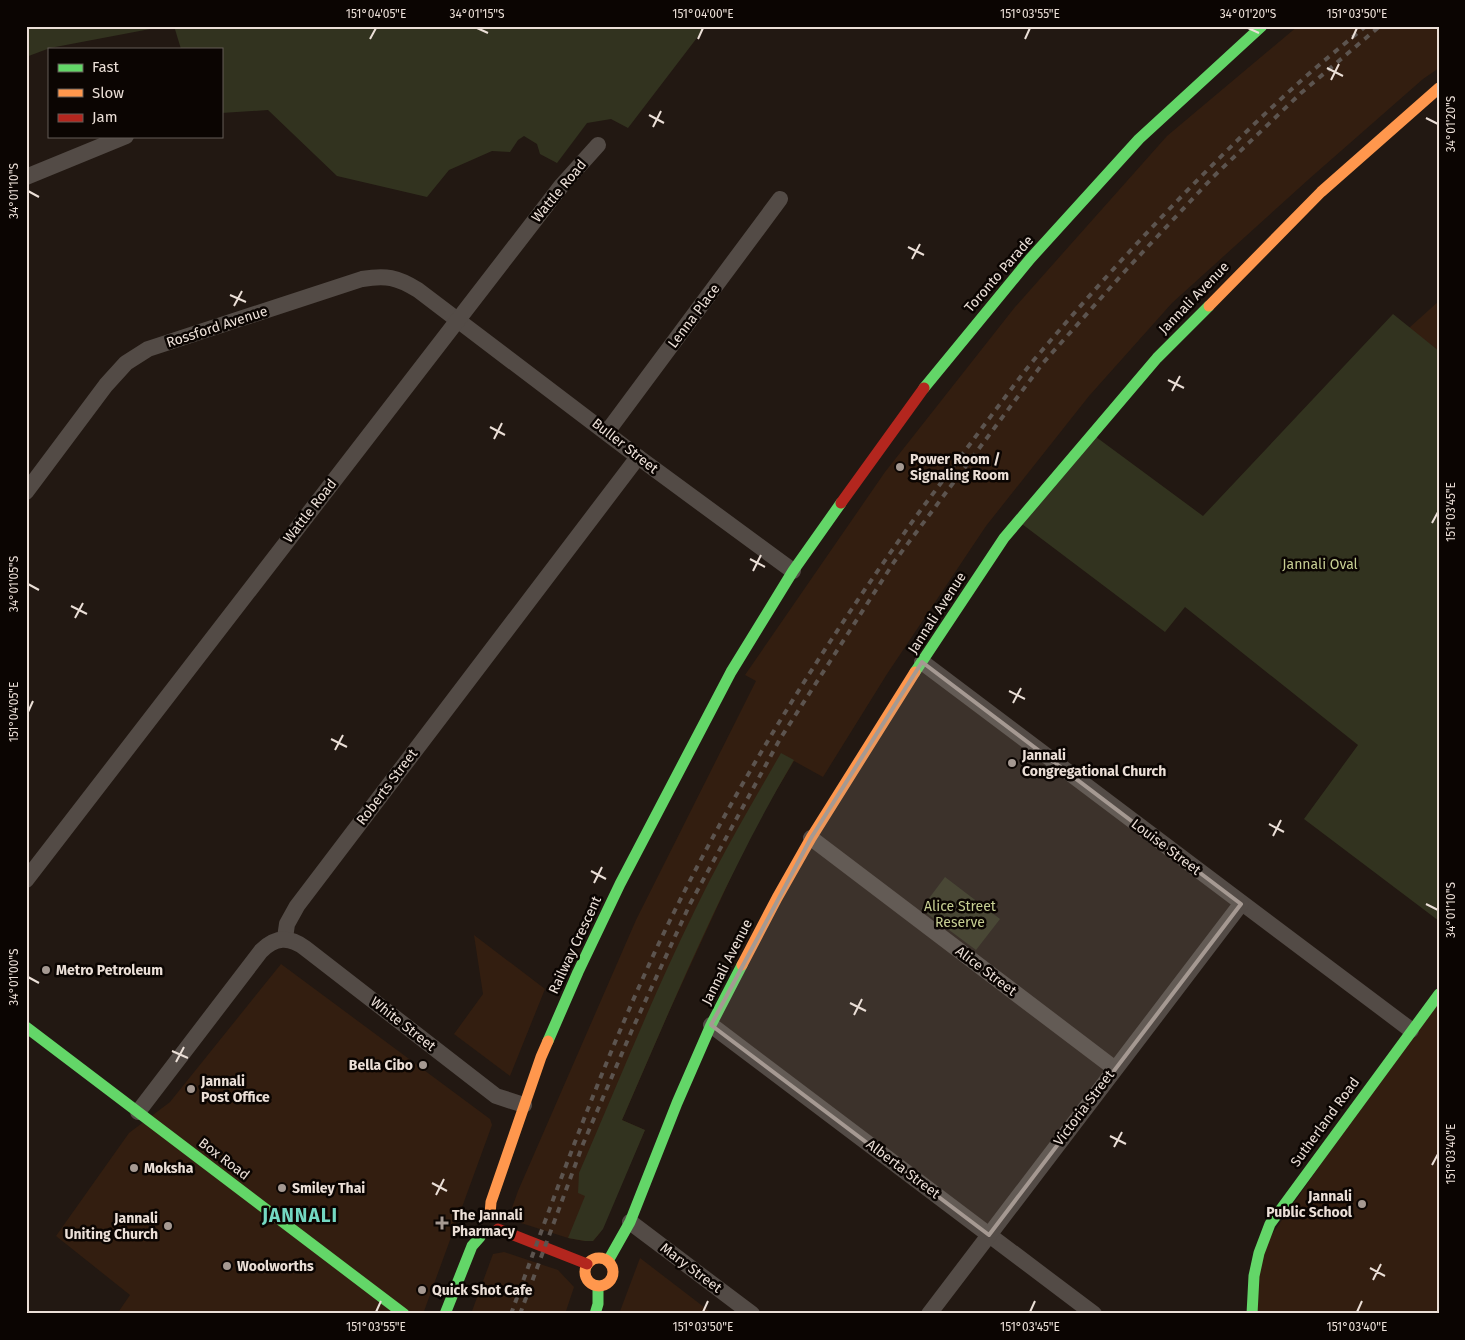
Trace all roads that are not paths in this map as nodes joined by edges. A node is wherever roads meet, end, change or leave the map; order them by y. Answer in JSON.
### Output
{"nodes":[{"id":1,"x":1262,"y":26,"type":"edge"},
{"id":2,"x":1439,"y":88,"type":"edge"},
{"id":3,"x":121,"y":138,"type":"edge"},
{"id":4,"x":598,"y":145,"type":"dead end"},
{"id":5,"x":26,"y":177,"type":"edge"},
{"id":6,"x":780,"y":199,"type":"dead end"},
{"id":7,"x":458,"y":320,"type":"junction"},
{"id":8,"x":607,"y":432,"type":"junction"},
{"id":9,"x":638,"y":457,"type":"junction"},
{"id":10,"x":26,"y":492,"type":"edge"},
{"id":11,"x":793,"y":571,"type":"junction"},
{"id":12,"x":922,"y":662,"type":"junction"},
{"id":13,"x":811,"y":838,"type":"junction"},
{"id":14,"x":26,"y":880,"type":"edge"},
{"id":15,"x":1241,"y":904,"type":"junction"},
{"id":16,"x":285,"y":938,"type":"junction"},
{"id":17,"x":1439,"y":994,"type":"edge"},
{"id":18,"x":711,"y":1025,"type":"junction"},
{"id":19,"x":26,"y":1026,"type":"edge"},
{"id":20,"x":1410,"y":1030,"type":"junction"},
{"id":21,"x":1114,"y":1068,"type":"junction"},
{"id":22,"x":524,"y":1105,"type":"junction"},
{"id":23,"x":138,"y":1112,"type":"junction"},
{"id":24,"x":630,"y":1222,"type":"junction"},
{"id":25,"x":498,"y":1229,"type":"junction"},
{"id":26,"x":990,"y":1235,"type":"junction"},
{"id":27,"x":608,"y":1261,"type":"junction"},
{"id":28,"x":587,"y":1264,"type":"junction"},
{"id":29,"x":598,"y":1286,"type":"junction"},
{"id":30,"x":404,"y":1314,"type":"edge"},
{"id":31,"x":446,"y":1314,"type":"edge"},
{"id":32,"x":595,"y":1314,"type":"edge"},
{"id":33,"x":752,"y":1314,"type":"edge"},
{"id":34,"x":929,"y":1314,"type":"edge"},
{"id":35,"x":1094,"y":1314,"type":"edge"},
{"id":36,"x":1252,"y":1314,"type":"edge"}],
"edges":[{"from":1,"to":11,"type":"street","name":"Toronto Parade"},
{"from":2,"to":12,"type":"street","name":"Jannali Avenue"},
{"from":3,"to":5,"type":"street"},
{"from":4,"to":7,"type":"street","name":"Wattle Road"},
{"from":6,"to":8,"type":"street","name":"Lenna Place"},
{"from":7,"to":8,"type":"street","name":"Buller Street"},
{"from":7,"to":10,"type":"street","name":"Rossford Avenue"},
{"from":7,"to":14,"type":"street","name":"Wattle Road"},
{"from":8,"to":9,"type":"street","name":"Buller Street"},
{"from":9,"to":11,"type":"street","name":"Buller Street"},
{"from":9,"to":16,"type":"street","name":"Roberts Street"},
{"from":11,"to":22,"type":"street","name":"Railway Crescent"},
{"from":12,"to":13,"type":"street","name":"Jannali Avenue"},
{"from":12,"to":15,"type":"street","name":"Louise Street"},
{"from":13,"to":18,"type":"street","name":"Jannali Avenue"},
{"from":13,"to":21,"type":"street","name":"Alice Street"},
{"from":15,"to":20,"type":"street","name":"Louise Street"},
{"from":15,"to":21,"type":"street","name":"Victoria Street"},
{"from":16,"to":22,"type":"street","name":"White Street"},
{"from":16,"to":23,"type":"street"},
{"from":17,"to":20,"type":"street","name":"Sutherland Road"},
{"from":18,"to":24,"type":"street","name":"Jannali Avenue"},
{"from":18,"to":26,"type":"street","name":"Alberta Street"},
{"from":19,"to":23,"type":"street","name":"Box Road"},
{"from":20,"to":36,"type":"street","name":"Sutherland Road"},
{"from":21,"to":26,"type":"street","name":"Victoria Street"},
{"from":22,"to":25,"type":"street","name":"Railway Crescent"},
{"from":23,"to":30,"type":"street","name":"Box Road"},
{"from":24,"to":27,"type":"street","name":"Jannali Avenue"},
{"from":24,"to":33,"type":"street","name":"Mary Street"},
{"from":25,"to":28,"type":"street"},
{"from":25,"to":31,"type":"street"},
{"from":26,"to":34,"type":"street","name":"Victoria Street"},
{"from":26,"to":35,"type":"street","name":"Alberta Street"},
{"from":27,"to":28,"type":"street"},
{"from":27,"to":29,"type":"street"},
{"from":28,"to":29,"type":"street"},
{"from":29,"to":32,"type":"street"}]}
